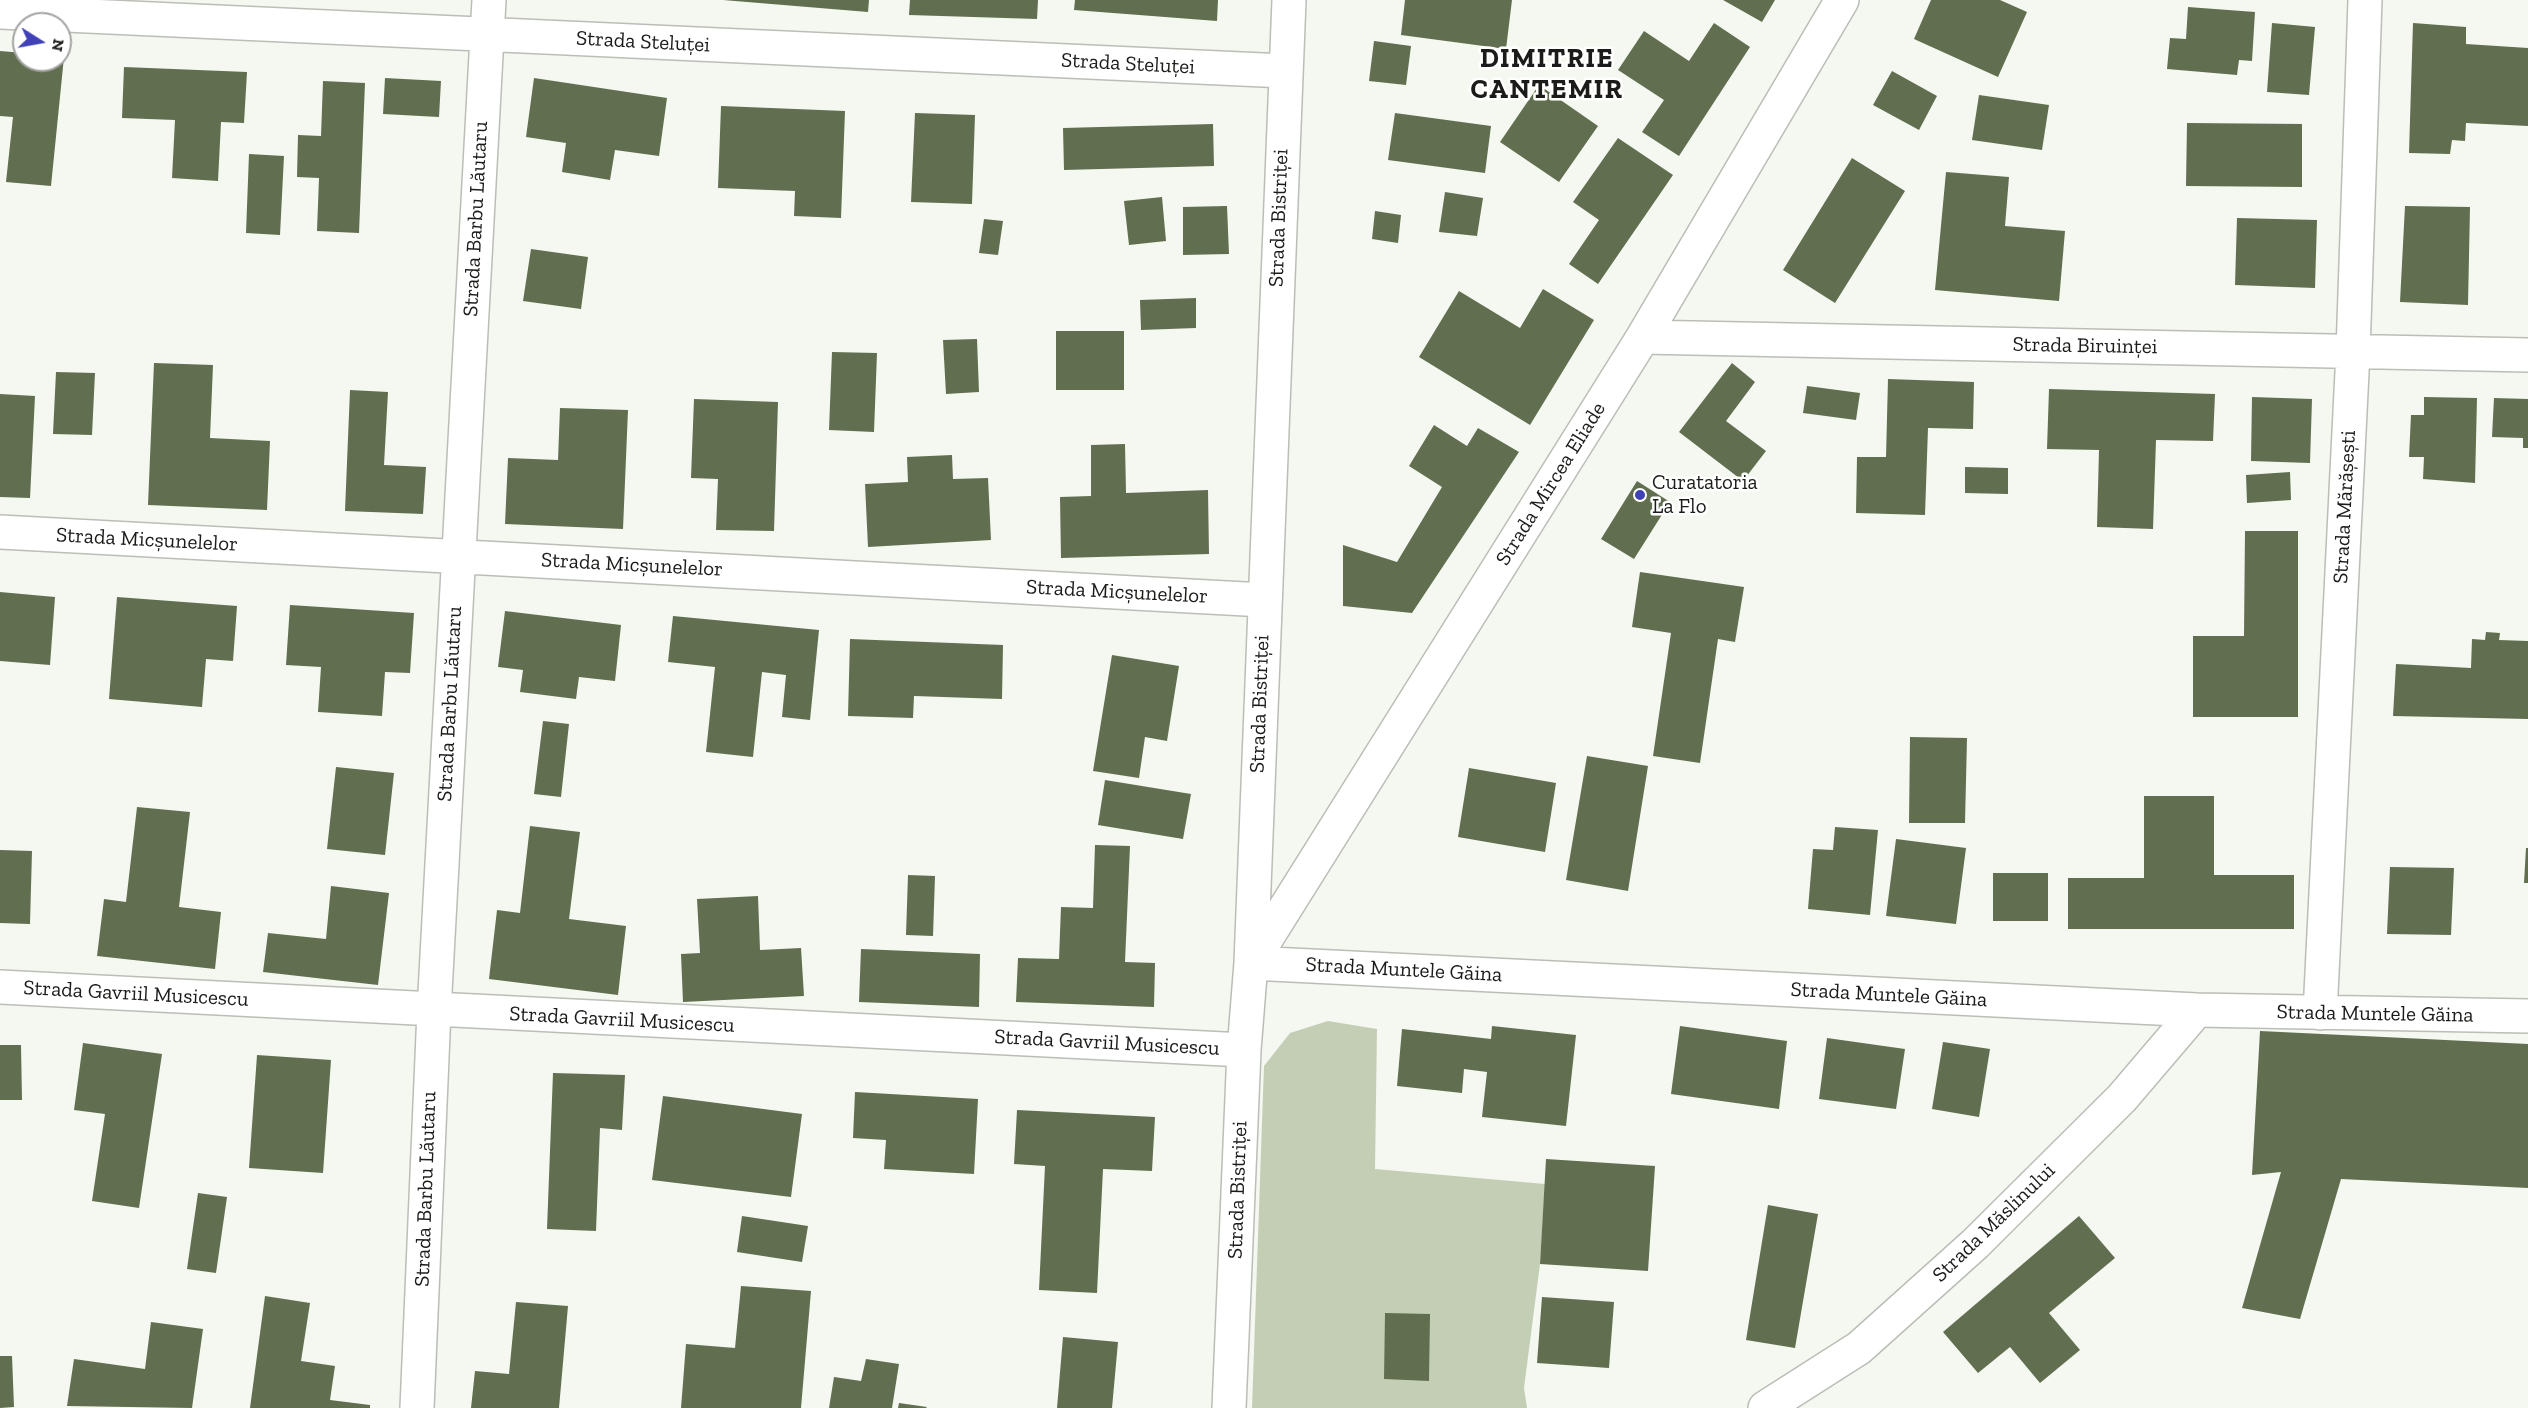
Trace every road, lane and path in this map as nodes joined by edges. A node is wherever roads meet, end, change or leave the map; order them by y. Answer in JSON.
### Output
{"nodes":[{"id":1,"x":489,"y":0,"type":"edge"},
{"id":2,"x":1289,"y":0,"type":"edge"},
{"id":3,"x":1842,"y":0,"type":"edge"},
{"id":4,"x":2365,"y":0,"type":"edge"},
{"id":5,"x":0,"y":12,"type":"edge"},
{"id":6,"x":487,"y":35,"type":"junction"},
{"id":7,"x":1285,"y":71,"type":"junction"},
{"id":8,"x":1643,"y":337,"type":"junction"},
{"id":9,"x":2353,"y":352,"type":"junction"},
{"id":10,"x":2528,"y":355,"type":"edge"},
{"id":11,"x":0,"y":532,"type":"edge"},
{"id":12,"x":457,"y":555,"type":"junction"},
{"id":13,"x":1264,"y":600,"type":"junction"},
{"id":14,"x":1251,"y":963,"type":"junction"},
{"id":15,"x":0,"y":987,"type":"edge"},
{"id":16,"x":2197,"y":1010,"type":"junction"},
{"id":17,"x":434,"y":1011,"type":"junction"},
{"id":18,"x":2320,"y":1013,"type":"junction"},
{"id":19,"x":2528,"y":1016,"type":"edge"},
{"id":20,"x":1244,"y":1050,"type":"junction"},
{"id":21,"x":417,"y":1408,"type":"edge"},
{"id":22,"x":1229,"y":1408,"type":"edge"},
{"id":23,"x":1765,"y":1408,"type":"edge"}],
"edges":[{"from":1,"to":6,"type":"street","name":"Strada Barbu Lăutaru"},
{"from":2,"to":7,"type":"street","name":"Strada Bistriței"},
{"from":3,"to":8,"type":"street","name":"Strada Mircea Eliade"},
{"from":4,"to":9,"type":"street","name":"Strada Mărășești"},
{"from":5,"to":6,"type":"street","name":"Strada Steluței"},
{"from":6,"to":7,"type":"street","name":"Strada Steluței"},
{"from":6,"to":12,"type":"street","name":"Strada Barbu Lăutaru"},
{"from":7,"to":13,"type":"street","name":"Strada Bistriței"},
{"from":8,"to":9,"type":"street","name":"Strada Biruinței"},
{"from":8,"to":14,"type":"street","name":"Strada Mircea Eliade"},
{"from":9,"to":10,"type":"street","name":"Strada Biruinței"},
{"from":9,"to":18,"type":"street","name":"Strada Mărășești"},
{"from":11,"to":12,"type":"street","name":"Strada Micșunelelor"},
{"from":12,"to":13,"type":"street","name":"Strada Micșunelelor"},
{"from":12,"to":17,"type":"street","name":"Strada Barbu Lăutaru"},
{"from":13,"to":14,"type":"street","name":"Strada Bistriței"},
{"from":14,"to":16,"type":"street","name":"Strada Muntele Găina"},
{"from":14,"to":20,"type":"street","name":"Strada Bistriței"},
{"from":15,"to":17,"type":"street","name":"Strada Gavriil Musicescu"},
{"from":16,"to":18,"type":"street","name":"Strada Muntele Găina"},
{"from":16,"to":23,"type":"street","name":"Strada Măslinului"},
{"from":17,"to":20,"type":"street","name":"Strada Gavriil Musicescu"},
{"from":17,"to":21,"type":"street","name":"Strada Barbu Lăutaru"},
{"from":18,"to":19,"type":"street","name":"Strada Muntele Găina"},
{"from":20,"to":22,"type":"street","name":"Strada Bistriței"}]}
